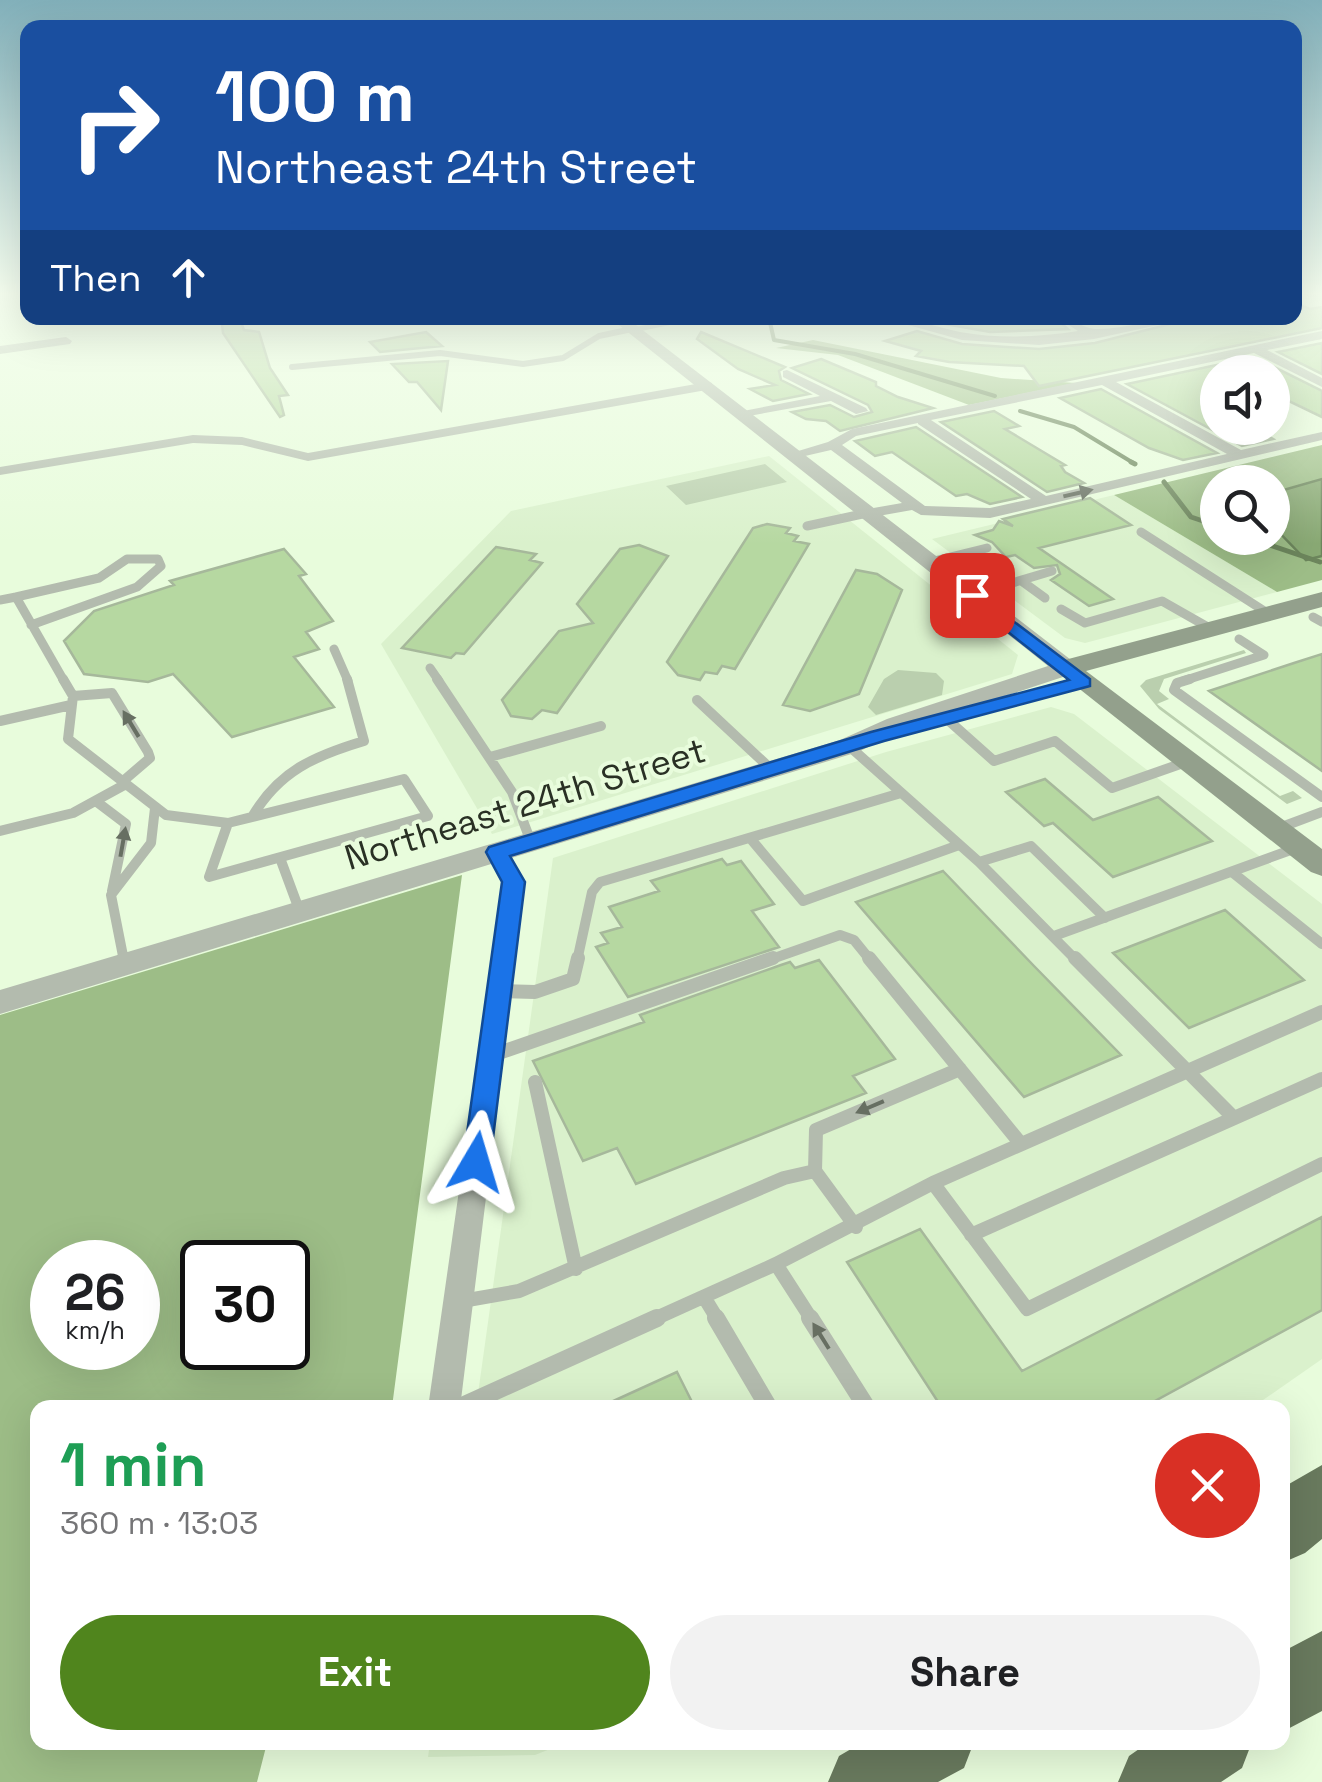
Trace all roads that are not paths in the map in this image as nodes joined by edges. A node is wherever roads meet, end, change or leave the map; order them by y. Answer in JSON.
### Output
{"nodes":[{"id":1,"x":695,"y":377,"type":"edge"},
{"id":2,"x":793,"y":377,"type":"edge"},
{"id":3,"x":1116,"y":377,"type":"edge"},
{"id":4,"x":1103,"y":380,"type":"junction"},
{"id":5,"x":706,"y":386,"type":"junction"},
{"id":6,"x":832,"y":397,"type":"junction"},
{"id":7,"x":861,"y":411,"type":"dead end"},
{"id":8,"x":743,"y":415,"type":"junction"},
{"id":9,"x":923,"y":421,"type":"junction"},
{"id":10,"x":1322,"y":436,"type":"edge"},
{"id":11,"x":834,"y":445,"type":"junction"},
{"id":12,"x":792,"y":455,"type":"junction"},
{"id":13,"x":1239,"y":456,"type":"junction"},
{"id":14,"x":0,"y":471,"type":"edge"},
{"id":15,"x":1044,"y":501,"type":"junction"},
{"id":16,"x":915,"y":506,"type":"junction"},
{"id":17,"x":867,"y":513,"type":"junction"},
{"id":18,"x":808,"y":526,"type":"dead end"},
{"id":19,"x":1140,"y":532,"type":"dead end"},
{"id":20,"x":987,"y":548,"type":"dead end"},
{"id":21,"x":930,"y":562,"type":"junction"},
{"id":22,"x":1052,"y":571,"type":"dead end"},
{"id":23,"x":1023,"y":582,"type":"junction"},
{"id":24,"x":972,"y":595,"type":"junction"},
{"id":25,"x":16,"y":597,"type":"junction"},
{"id":26,"x":1045,"y":598,"type":"dead end"},
{"id":27,"x":0,"y":600,"type":"edge"},
{"id":28,"x":1061,"y":609,"type":"dead end"},
{"id":29,"x":1320,"y":613,"type":"edge"},
{"id":30,"x":1269,"y":614,"type":"junction"},
{"id":31,"x":31,"y":625,"type":"junction"},
{"id":32,"x":1213,"y":630,"type":"junction"},
{"id":33,"x":1239,"y":639,"type":"junction"},
{"id":34,"x":334,"y":649,"type":"dead end"},
{"id":35,"x":430,"y":668,"type":"dead end"},
{"id":36,"x":1075,"y":675,"type":"junction"},
{"id":37,"x":72,"y":700,"type":"junction"},
{"id":38,"x":698,"y":700,"type":"dead end"},
{"id":39,"x":948,"y":720,"type":"junction"},
{"id":40,"x":0,"y":721,"type":"edge"},
{"id":41,"x":601,"y":726,"type":"dead end"},
{"id":42,"x":878,"y":736,"type":"junction"},
{"id":43,"x":848,"y":746,"type":"junction"},
{"id":44,"x":490,"y":758,"type":"junction"},
{"id":45,"x":1186,"y":762,"type":"junction"},
{"id":46,"x":770,"y":769,"type":"junction"},
{"id":47,"x":124,"y":783,"type":"junction"},
{"id":48,"x":901,"y":793,"type":"junction"},
{"id":49,"x":1322,"y":798,"type":"edge"},
{"id":50,"x":97,"y":802,"type":"junction"},
{"id":51,"x":154,"y":804,"type":"junction"},
{"id":52,"x":1322,"y":812,"type":"edge"},
{"id":53,"x":252,"y":817,"type":"junction"},
{"id":54,"x":192,"y":820,"type":"junction"},
{"id":55,"x":228,"y":823,"type":"junction"},
{"id":56,"x":0,"y":831,"type":"edge"},
{"id":57,"x":155,"y":836,"type":"junction"},
{"id":58,"x":750,"y":838,"type":"junction"},
{"id":59,"x":532,"y":842,"type":"junction"},
{"id":60,"x":959,"y":844,"type":"junction"},
{"id":61,"x":1299,"y":847,"type":"edge"},
{"id":62,"x":497,"y":852,"type":"junction"},
{"id":63,"x":280,"y":858,"type":"junction"},
{"id":64,"x":978,"y":862,"type":"junction"},
{"id":65,"x":1232,"y":872,"type":"junction"},
{"id":66,"x":112,"y":895,"type":"junction"},
{"id":67,"x":300,"y":912,"type":"junction"},
{"id":68,"x":1105,"y":918,"type":"junction"},
{"id":69,"x":1054,"y":936,"type":"junction"},
{"id":70,"x":1322,"y":944,"type":"edge"},
{"id":71,"x":125,"y":965,"type":"junction"},
{"id":72,"x":499,"y":991,"type":"junction"},
{"id":73,"x":0,"y":1002,"type":"edge"},
{"id":74,"x":1322,"y":1012,"type":"edge"},
{"id":75,"x":490,"y":1056,"type":"junction"},
{"id":76,"x":960,"y":1069,"type":"junction"},
{"id":77,"x":1190,"y":1070,"type":"junction"},
{"id":78,"x":1322,"y":1079,"type":"edge"},
{"id":79,"x":534,"y":1082,"type":"dead end"},
{"id":80,"x":1234,"y":1118,"type":"junction"},
{"id":81,"x":1021,"y":1144,"type":"junction"},
{"id":82,"x":1322,"y":1164,"type":"edge"},
{"id":83,"x":815,"y":1171,"type":"junction"},
{"id":84,"x":933,"y":1183,"type":"junction"},
{"id":85,"x":856,"y":1227,"type":"junction"},
{"id":86,"x":971,"y":1235,"type":"junction"},
{"id":87,"x":776,"y":1264,"type":"junction"},
{"id":88,"x":576,"y":1269,"type":"junction"},
{"id":89,"x":704,"y":1297,"type":"junction"},
{"id":90,"x":458,"y":1302,"type":"junction"},
{"id":91,"x":445,"y":1400,"type":"edge"},
{"id":92,"x":476,"y":1400,"type":"edge"},
{"id":93,"x":764,"y":1400,"type":"edge"},
{"id":94,"x":862,"y":1400,"type":"edge"},
{"id":95,"x":1322,"y":1497,"type":"edge"},
{"id":96,"x":1290,"y":1523,"type":"edge"},
{"id":97,"x":1322,"y":1666,"type":"edge"},
{"id":98,"x":1290,"y":1691,"type":"edge"},
{"id":99,"x":924,"y":1750,"type":"edge"},
{"id":100,"x":1204,"y":1750,"type":"edge"},
{"id":101,"x":866,"y":1782,"type":"edge"},
{"id":102,"x":1155,"y":1782,"type":"edge"}],
"edges":[{"from":1,"to":5,"type":"street"},
{"from":2,"to":6,"type":"street"},
{"from":3,"to":4,"type":"street"},
{"from":4,"to":9,"type":"street"},
{"from":4,"to":13,"type":"street"},
{"from":5,"to":8,"type":"street"},
{"from":5,"to":14,"type":"street"},
{"from":6,"to":7,"type":"street"},
{"from":6,"to":8,"type":"street"},
{"from":8,"to":12,"type":"street"},
{"from":9,"to":11,"type":"street"},
{"from":9,"to":15,"type":"street"},
{"from":10,"to":13,"type":"street"},
{"from":11,"to":12,"type":"street"},
{"from":11,"to":16,"type":"street"},
{"from":12,"to":17,"type":"street"},
{"from":15,"to":13,"type":"street","one_way":true},
{"from":15,"to":16,"type":"street"},
{"from":16,"to":17,"type":"street"},
{"from":17,"to":18,"type":"lane"},
{"from":17,"to":21,"type":"street"},
{"from":19,"to":30,"type":"lane"},
{"from":20,"to":21,"type":"lane"},
{"from":21,"to":24,"type":"street"},
{"from":22,"to":23,"type":"lane"},
{"from":23,"to":24,"type":"lane"},
{"from":23,"to":26,"type":"lane"},
{"from":24,"to":36,"type":"street"},
{"from":25,"to":27,"type":"lane"},
{"from":25,"to":31,"type":"lane"},
{"from":25,"to":31,"type":"lane"},
{"from":28,"to":32,"type":"lane"},
{"from":29,"to":30,"type":"main road"},
{"from":29,"to":33,"type":"main road","name":"Northeast 24th Street"},
{"from":30,"to":32,"type":"main road"},
{"from":31,"to":37,"type":"lane"},
{"from":32,"to":36,"type":"main road"},
{"from":33,"to":36,"type":"main road","name":"Northeast 24th Street"},
{"from":33,"to":49,"type":"lane"},
{"from":34,"to":53,"type":"lane"},
{"from":35,"to":44,"type":"lane"},
{"from":36,"to":39,"type":"street"},
{"from":36,"to":42,"type":"street","name":"Northeast 24th Street"},
{"from":36,"to":45,"type":"main road"},
{"from":37,"to":40,"type":"lane"},
{"from":37,"to":47,"type":"lane"},
{"from":47,"to":37,"type":"lane","one_way":true},
{"from":38,"to":46,"type":"lane"},
{"from":39,"to":42,"type":"street"},
{"from":39,"to":45,"type":"lane"},
{"from":41,"to":44,"type":"lane"},
{"from":42,"to":43,"type":"street","name":"Northeast 24th Street"},
{"from":43,"to":46,"type":"street","name":"Northeast 24th Street"},
{"from":43,"to":48,"type":"lane"},
{"from":44,"to":59,"type":"lane"},
{"from":45,"to":61,"type":"main road"},
{"from":46,"to":59,"type":"street","name":"Northeast 24th Street"},
{"from":47,"to":50,"type":"lane"},
{"from":47,"to":51,"type":"lane"},
{"from":48,"to":58,"type":"lane"},
{"from":48,"to":60,"type":"lane"},
{"from":50,"to":56,"type":"lane"},
{"from":66,"to":50,"type":"lane","one_way":true},
{"from":51,"to":54,"type":"lane"},
{"from":51,"to":57,"type":"lane"},
{"from":52,"to":61,"type":"lane"},
{"from":53,"to":55,"type":"lane"},
{"from":53,"to":63,"type":"lane"},
{"from":54,"to":55,"type":"lane"},
{"from":54,"to":57,"type":"lane"},
{"from":55,"to":63,"type":"lane"},
{"from":57,"to":66,"type":"lane"},
{"from":58,"to":60,"type":"lane"},
{"from":58,"to":72,"type":"lane"},
{"from":59,"to":62,"type":"street","name":"Northeast 24th Street"},
{"from":60,"to":64,"type":"lane"},
{"from":61,"to":65,"type":"lane"},
{"from":62,"to":67,"type":"street","name":"Northeast 24th Street"},
{"from":62,"to":72,"type":"street"},
{"from":63,"to":67,"type":"lane"},
{"from":64,"to":68,"type":"lane"},
{"from":64,"to":69,"type":"lane"},
{"from":65,"to":68,"type":"lane"},
{"from":65,"to":70,"type":"lane"},
{"from":66,"to":71,"type":"lane"},
{"from":67,"to":71,"type":"street","name":"Northeast 24th Street"},
{"from":68,"to":69,"type":"lane"},
{"from":69,"to":77,"type":"lane"},
{"from":71,"to":73,"type":"street","name":"Northeast 24th Street"},
{"from":72,"to":75,"type":"street"},
{"from":74,"to":77,"type":"lane"},
{"from":75,"to":76,"type":"lane"},
{"from":75,"to":90,"type":"street"},
{"from":76,"to":81,"type":"lane"},
{"from":76,"to":83,"type":"lane","one_way":true},
{"from":77,"to":80,"type":"lane"},
{"from":77,"to":81,"type":"lane"},
{"from":78,"to":80,"type":"lane"},
{"from":79,"to":88,"type":"lane"},
{"from":80,"to":86,"type":"lane"},
{"from":81,"to":84,"type":"lane"},
{"from":82,"to":86,"type":"lane"},
{"from":83,"to":85,"type":"lane"},
{"from":83,"to":88,"type":"lane"},
{"from":84,"to":85,"type":"lane"},
{"from":84,"to":86,"type":"lane"},
{"from":85,"to":87,"type":"lane"},
{"from":87,"to":89,"type":"lane"},
{"from":94,"to":87,"type":"lane","one_way":true},
{"from":88,"to":90,"type":"lane"},
{"from":89,"to":92,"type":"lane"},
{"from":89,"to":93,"type":"lane"},
{"from":90,"to":91,"type":"street"},
{"from":95,"to":96,"type":"highway"},
{"from":97,"to":98,"type":"highway"},
{"from":99,"to":101,"type":"highway"},
{"from":100,"to":102,"type":"highway"}]}
